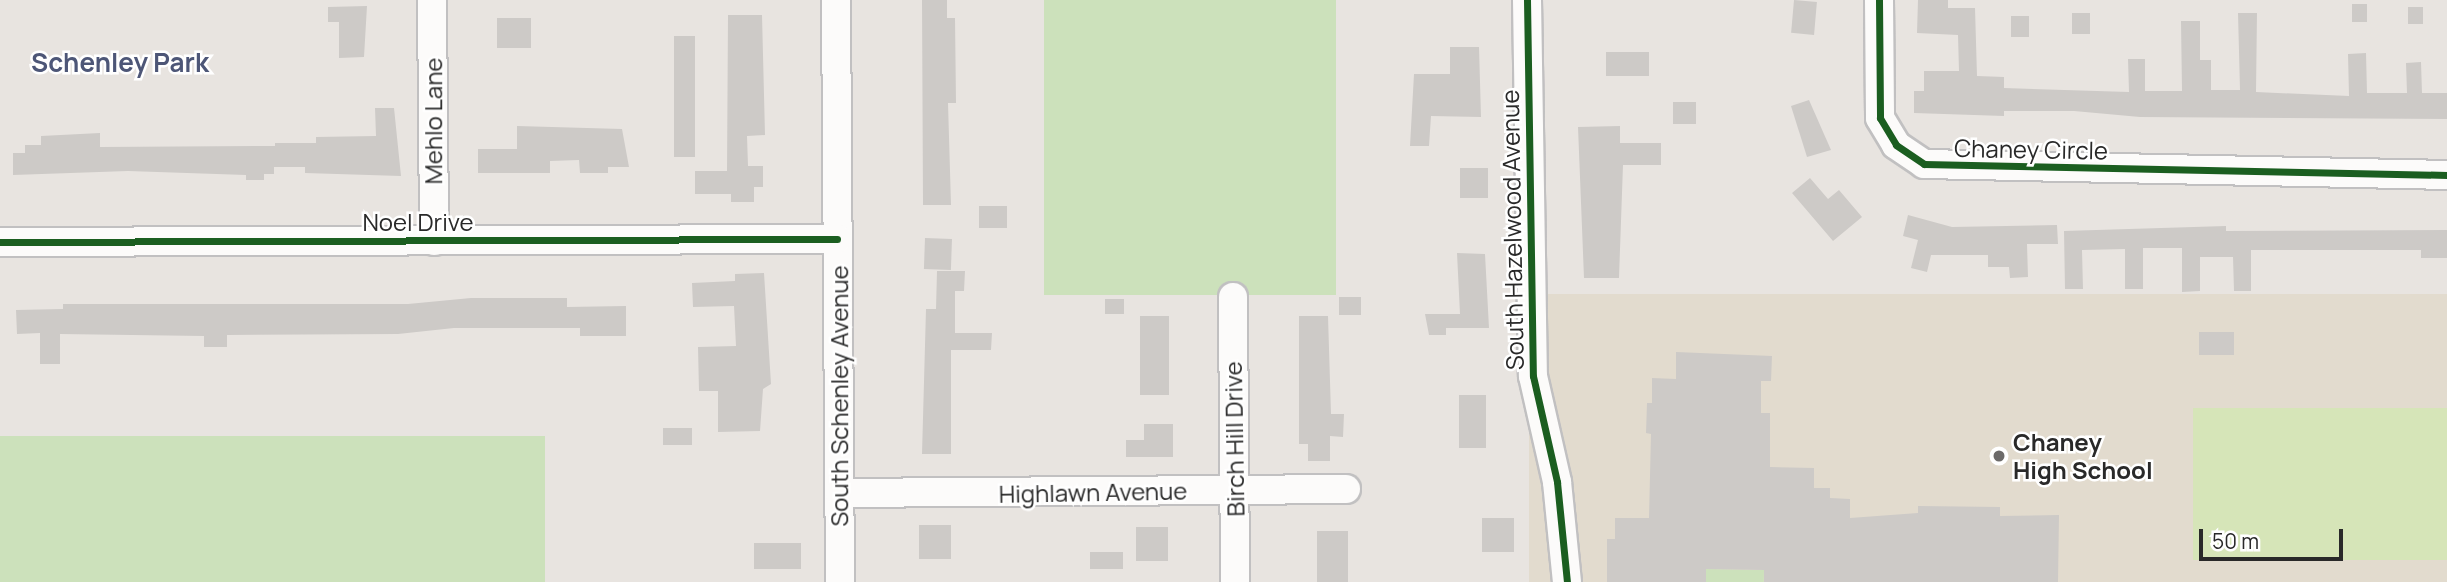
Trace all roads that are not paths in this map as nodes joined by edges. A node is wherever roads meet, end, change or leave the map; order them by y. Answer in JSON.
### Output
{"nodes":[{"id":1,"x":432,"y":0,"type":"edge"},
{"id":2,"x":836,"y":0,"type":"edge"},
{"id":3,"x":1527,"y":0,"type":"edge"},
{"id":4,"x":1880,"y":0,"type":"edge"},
{"id":5,"x":2447,"y":175,"type":"edge"},
{"id":6,"x":837,"y":239,"type":"junction"},
{"id":7,"x":434,"y":241,"type":"junction"},
{"id":8,"x":0,"y":242,"type":"edge"},
{"id":9,"x":1233,"y":297,"type":"dead end"},
{"id":10,"x":1346,"y":489,"type":"dead end"},
{"id":11,"x":1235,"y":491,"type":"junction"},
{"id":12,"x":840,"y":493,"type":"junction"},
{"id":13,"x":839,"y":582,"type":"edge"},
{"id":14,"x":1236,"y":582,"type":"edge"},
{"id":15,"x":1567,"y":582,"type":"edge"}],
"edges":[{"from":1,"to":7,"type":"street","name":"Mehlo Lane"},
{"from":2,"to":6,"type":"street","name":"South Schenley Avenue"},
{"from":3,"to":15,"type":"street","name":"South Hazelwood Avenue"},
{"from":4,"to":5,"type":"street","name":"Chaney Circle"},
{"from":6,"to":7,"type":"street","name":"Noel Drive"},
{"from":6,"to":12,"type":"street","name":"South Schenley Avenue"},
{"from":7,"to":8,"type":"street","name":"Noel Drive"},
{"from":9,"to":11,"type":"street","name":"Birch Hill Drive"},
{"from":10,"to":11,"type":"street","name":"Highlawn Avenue"},
{"from":11,"to":12,"type":"street","name":"Highlawn Avenue"},
{"from":11,"to":14,"type":"street","name":"Birch Hill Drive"},
{"from":12,"to":13,"type":"street","name":"South Schenley Avenue"}]}
